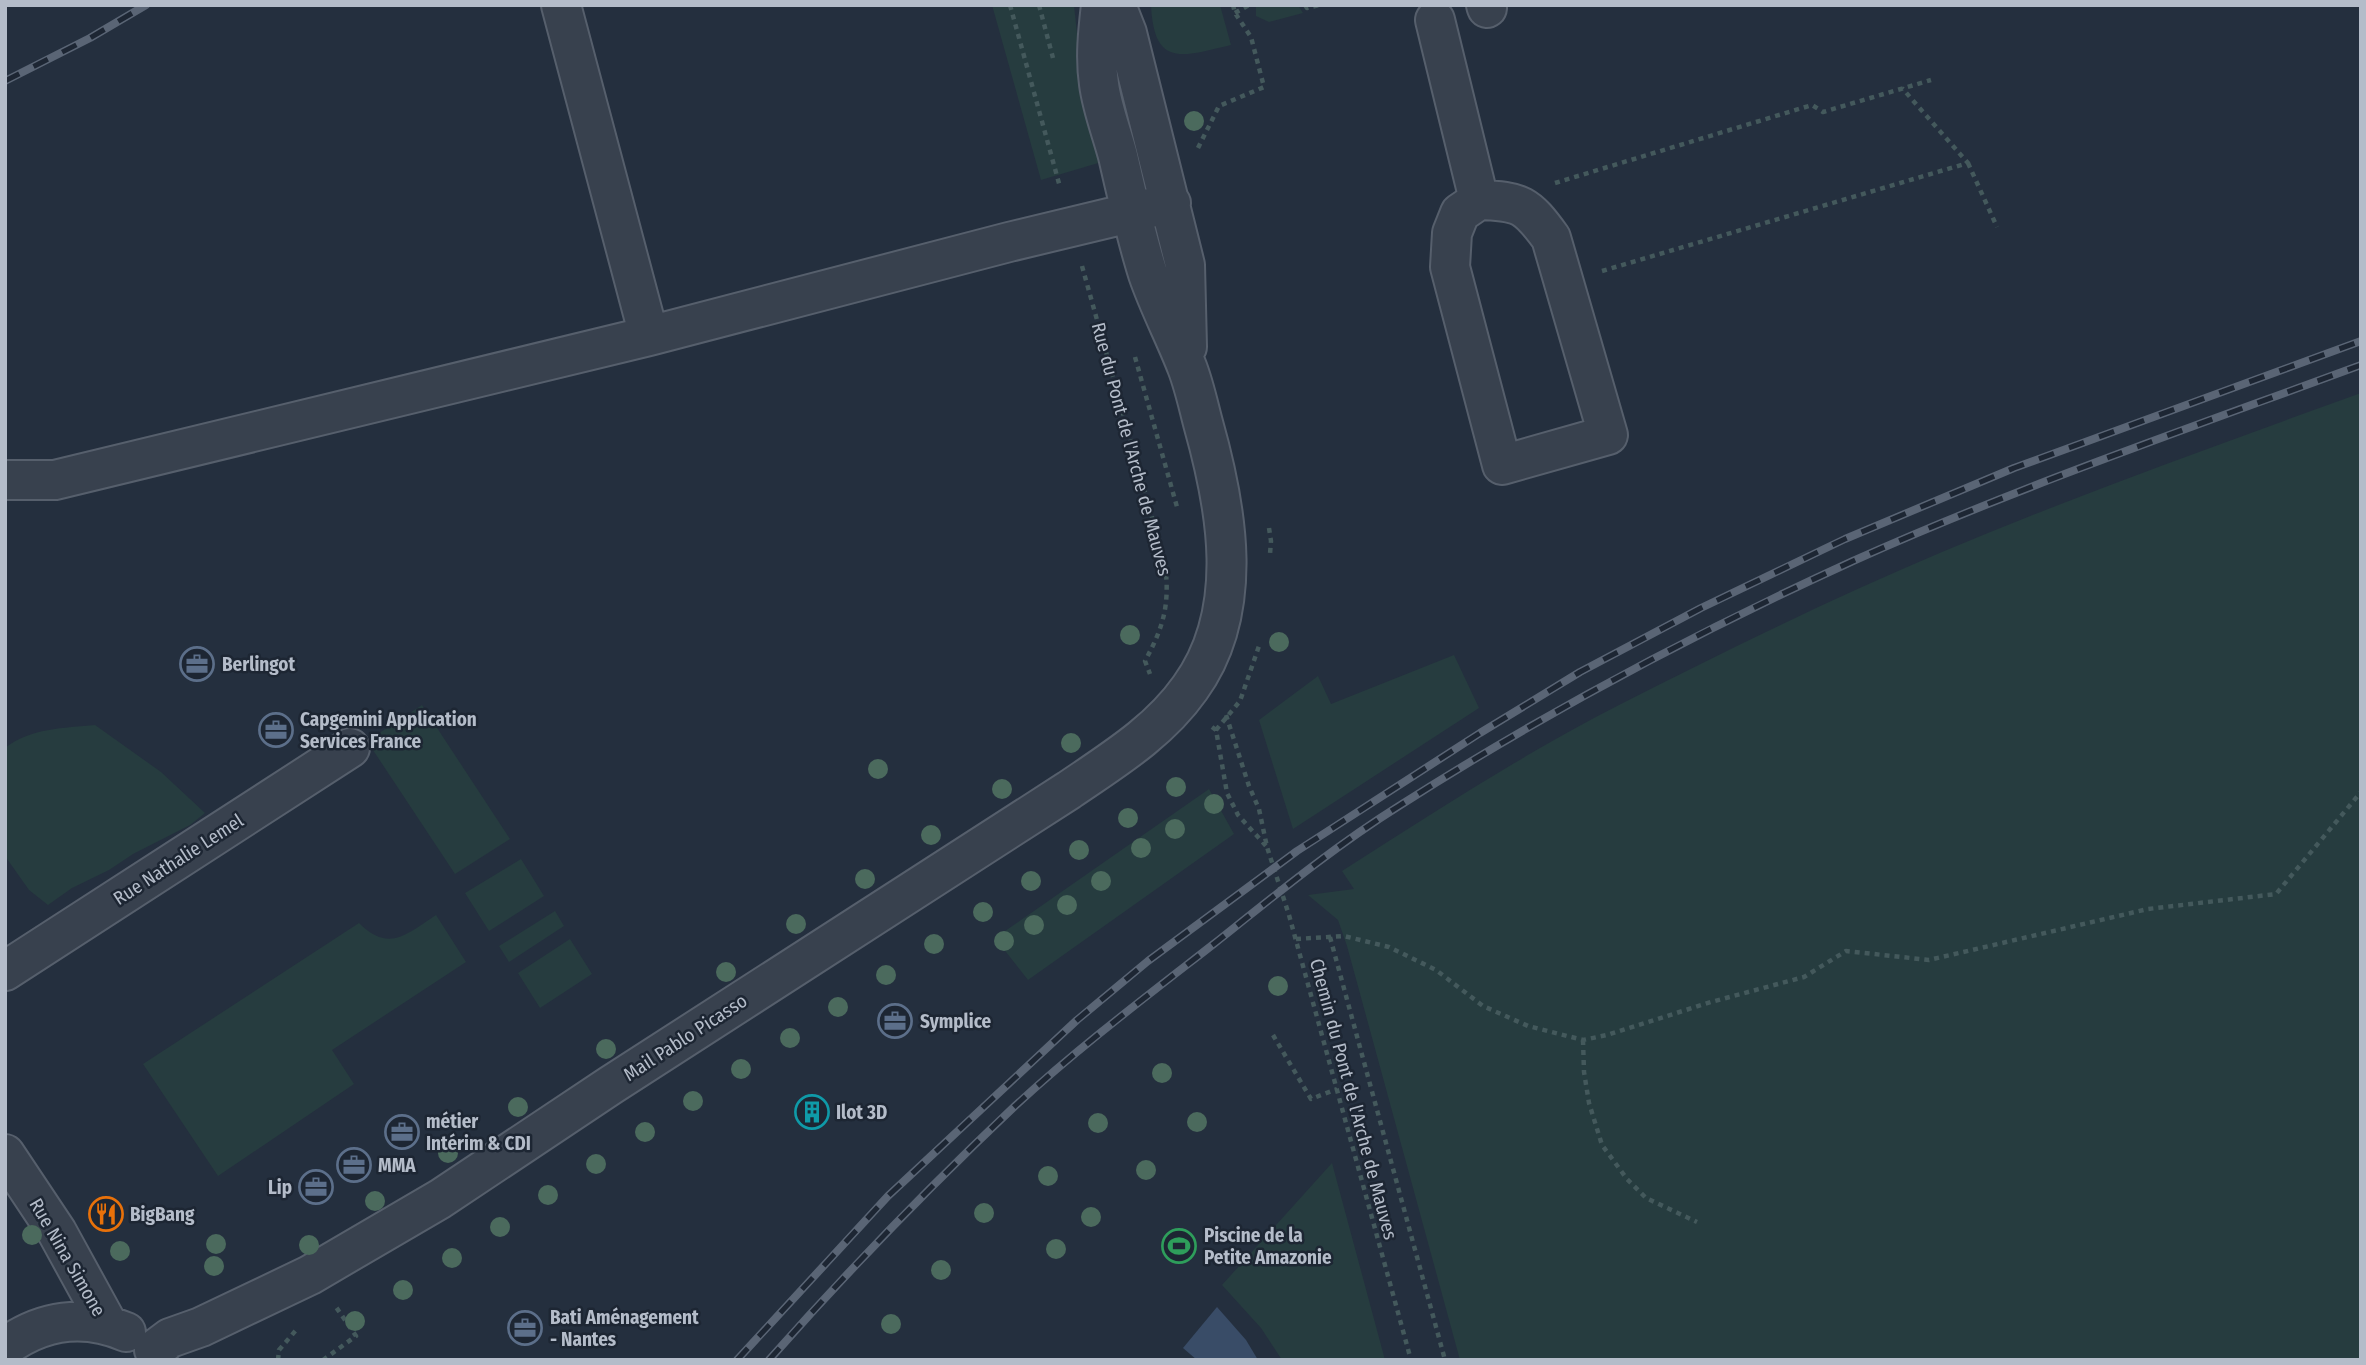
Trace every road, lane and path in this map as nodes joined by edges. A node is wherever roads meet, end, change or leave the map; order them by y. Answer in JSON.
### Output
{"nodes":[{"id":1,"x":561,"y":5,"type":"edge"},
{"id":2,"x":1010,"y":5,"type":"edge"},
{"id":3,"x":1101,"y":5,"type":"edge"},
{"id":4,"x":1116,"y":5,"type":"edge"},
{"id":5,"x":1233,"y":5,"type":"edge"},
{"id":6,"x":1249,"y":5,"type":"edge"},
{"id":7,"x":1305,"y":5,"type":"edge"},
{"id":8,"x":1319,"y":5,"type":"edge"},
{"id":9,"x":1235,"y":13,"type":"junction"},
{"id":10,"x":1435,"y":20,"type":"dead end"},
{"id":11,"x":1931,"y":80,"type":"dead end"},
{"id":12,"x":1902,"y":88,"type":"junction"},
{"id":13,"x":1194,"y":157,"type":"dead end"},
{"id":14,"x":1968,"y":163,"type":"junction"},
{"id":15,"x":1479,"y":200,"type":"junction"},
{"id":16,"x":1171,"y":203,"type":"junction"},
{"id":17,"x":1520,"y":207,"type":"junction"},
{"id":18,"x":1132,"y":212,"type":"junction"},
{"id":19,"x":1071,"y":227,"type":"junction"},
{"id":20,"x":1997,"y":227,"type":"dead end"},
{"id":21,"x":1564,"y":282,"type":"junction"},
{"id":22,"x":649,"y":336,"type":"junction"},
{"id":23,"x":1135,"y":355,"type":"dead end"},
{"id":24,"x":1188,"y":370,"type":"junction"},
{"id":25,"x":5,"y":480,"type":"edge"},
{"id":26,"x":1180,"y":517,"type":"dead end"},
{"id":27,"x":1267,"y":519,"type":"dead end"},
{"id":28,"x":1270,"y":565,"type":"dead end"},
{"id":29,"x":1261,"y":634,"type":"dead end"},
{"id":30,"x":1186,"y":694,"type":"junction"},
{"id":31,"x":1227,"y":716,"type":"junction"},
{"id":32,"x":1216,"y":730,"type":"junction"},
{"id":33,"x":350,"y":748,"type":"dead end"},
{"id":34,"x":2361,"y":792,"type":"edge"},
{"id":35,"x":1267,"y":846,"type":"junction"},
{"id":36,"x":1330,"y":937,"type":"junction"},
{"id":37,"x":1296,"y":939,"type":"junction"},
{"id":38,"x":5,"y":971,"type":"edge"},
{"id":39,"x":1273,"y":1035,"type":"dead end"},
{"id":40,"x":1583,"y":1040,"type":"junction"},
{"id":41,"x":1336,"y":1089,"type":"junction"},
{"id":42,"x":5,"y":1154,"type":"edge"},
{"id":43,"x":1697,"y":1222,"type":"dead end"},
{"id":44,"x":333,"y":1303,"type":"dead end"},
{"id":45,"x":108,"y":1325,"type":"junction"},
{"id":46,"x":5,"y":1347,"type":"edge"},
{"id":47,"x":159,"y":1355,"type":"edge"},
{"id":48,"x":323,"y":1360,"type":"edge"},
{"id":49,"x":1411,"y":1360,"type":"edge"},
{"id":50,"x":1445,"y":1360,"type":"edge"}],
"edges":[{"from":1,"to":22,"type":"street"},
{"from":2,"to":19,"type":"path","name":"Rue du Pont de l'Arche de Mauves"},
{"from":3,"to":18,"type":"street"},
{"from":4,"to":16,"type":"street"},
{"from":5,"to":9,"type":"path"},
{"from":6,"to":9,"type":"path"},
{"from":7,"to":8,"type":"path"},
{"from":9,"to":13,"type":"path"},
{"from":10,"to":15,"type":"street"},
{"from":11,"to":12,"type":"path"},
{"from":12,"to":14,"type":"path"},
{"from":12,"to":17,"type":"path"},
{"from":14,"to":20,"type":"path"},
{"from":14,"to":21,"type":"path"},
{"from":15,"to":17,"type":"street"},
{"from":15,"to":21,"type":"street"},
{"from":16,"to":18,"type":"street"},
{"from":16,"to":24,"type":"street"},
{"from":17,"to":21,"type":"street"},
{"from":18,"to":19,"type":"street"},
{"from":18,"to":24,"type":"street"},
{"from":19,"to":22,"type":"street"},
{"from":19,"to":30,"type":"path","name":"Rue du Pont de l'Arche de Mauves"},
{"from":22,"to":25,"type":"street"},
{"from":23,"to":26,"type":"path","name":"Rue du Pont de l'Arche de Mauves"},
{"from":24,"to":30,"type":"street"},
{"from":27,"to":28,"type":"path"},
{"from":29,"to":31,"type":"path"},
{"from":30,"to":31,"type":"path","name":"Rue du Pont de l'Arche de Mauves"},
{"from":30,"to":32,"type":"path","name":"Rue du Pont de l'Arche de Mauves"},
{"from":30,"to":47,"type":"street","name":"Mail Pablo Picasso"},
{"from":31,"to":32,"type":"path"},
{"from":31,"to":35,"type":"path"},
{"from":32,"to":35,"type":"path"},
{"from":33,"to":38,"type":"street","name":"Rue Nathalie Lemel"},
{"from":34,"to":40,"type":"path"},
{"from":35,"to":37,"type":"path","name":"Chemin du Pont de l'Arche de Mauves"},
{"from":36,"to":37,"type":"path"},
{"from":36,"to":40,"type":"path"},
{"from":36,"to":50,"type":"path"},
{"from":37,"to":41,"type":"path","name":"Chemin du Pont de l'Arche de Mauves"},
{"from":39,"to":41,"type":"path"},
{"from":40,"to":43,"type":"path"},
{"from":41,"to":49,"type":"path","name":"Chemin du Pont de l'Arche de Mauves"},
{"from":42,"to":45,"type":"street","name":"Rue Nina Simone"},
{"from":44,"to":48,"type":"path"},
{"from":45,"to":46,"type":"street"},
{"from":45,"to":47,"type":"street"}]}
